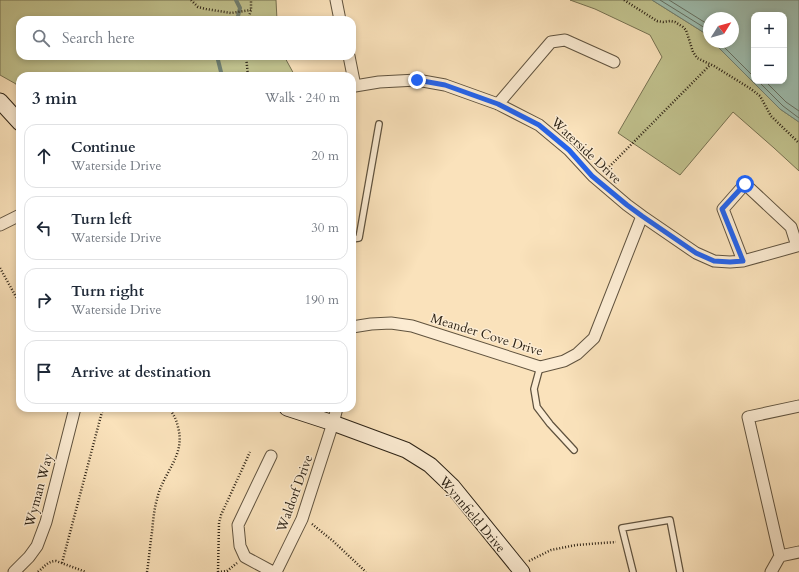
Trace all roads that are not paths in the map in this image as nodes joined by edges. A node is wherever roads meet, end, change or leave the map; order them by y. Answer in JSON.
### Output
{"nodes":[{"id":1,"x":336,"y":0,"type":"edge"},
{"id":2,"x":339,"y":16,"type":"edge"},
{"id":3,"x":350,"y":60,"type":"edge"},
{"id":4,"x":614,"y":62,"type":"dead end"},
{"id":5,"x":352,"y":72,"type":"edge"},
{"id":6,"x":356,"y":86,"type":"edge"},
{"id":7,"x":0,"y":101,"type":"edge"},
{"id":8,"x":498,"y":104,"type":"junction"},
{"id":9,"x":16,"y":119,"type":"edge"},
{"id":10,"x":379,"y":124,"type":"dead end"},
{"id":11,"x":642,"y":216,"type":"junction"},
{"id":12,"x":16,"y":217,"type":"edge"},
{"id":13,"x":0,"y":225,"type":"edge"},
{"id":14,"x":356,"y":238,"type":"edge"},
{"id":15,"x":743,"y":261,"type":"junction"},
{"id":16,"x":356,"y":326,"type":"edge"},
{"id":17,"x":540,"y":367,"type":"junction"},
{"id":18,"x":799,"y":406,"type":"edge"},
{"id":19,"x":74,"y":412,"type":"edge"},
{"id":20,"x":299,"y":412,"type":"edge"},
{"id":21,"x":335,"y":412,"type":"edge"},
{"id":22,"x":333,"y":423,"type":"junction"},
{"id":23,"x":574,"y":450,"type":"dead end"},
{"id":24,"x":271,"y":456,"type":"dead end"},
{"id":25,"x":799,"y":552,"type":"edge"},
{"id":26,"x":780,"y":556,"type":"junction"},
{"id":27,"x":520,"y":569,"type":"edge"},
{"id":28,"x":14,"y":572,"type":"edge"},
{"id":29,"x":275,"y":572,"type":"edge"},
{"id":30,"x":632,"y":572,"type":"edge"},
{"id":31,"x":680,"y":572,"type":"edge"},
{"id":32,"x":771,"y":572,"type":"edge"}],
"edges":[{"from":1,"to":2,"type":"street"},
{"from":3,"to":5,"type":"street"},
{"from":4,"to":8,"type":"street"},
{"from":6,"to":8,"type":"street","name":"Waterside Drive"},
{"from":7,"to":9,"type":"street"},
{"from":8,"to":11,"type":"street","name":"Waterside Drive"},
{"from":10,"to":14,"type":"lane"},
{"from":11,"to":15,"type":"street","name":"Waterside Drive"},
{"from":11,"to":17,"type":"street","name":"Meander Cove Drive"},
{"from":12,"to":13,"type":"street"},
{"from":15,"to":15,"type":"street","name":"Waterside Drive"},
{"from":16,"to":17,"type":"street","name":"Meander Cove Drive"},
{"from":17,"to":23,"type":"lane"},
{"from":18,"to":26,"type":"street"},
{"from":19,"to":28,"type":"street","name":"Wyman Way"},
{"from":20,"to":22,"type":"street","name":"Wynnfield Drive"},
{"from":21,"to":22,"type":"street"},
{"from":22,"to":27,"type":"street","name":"Wynnfield Drive"},
{"from":22,"to":29,"type":"street","name":"Waldorf Drive"},
{"from":24,"to":29,"type":"street"},
{"from":25,"to":26,"type":"street"},
{"from":26,"to":32,"type":"street"},
{"from":30,"to":31,"type":"lane"}]}
